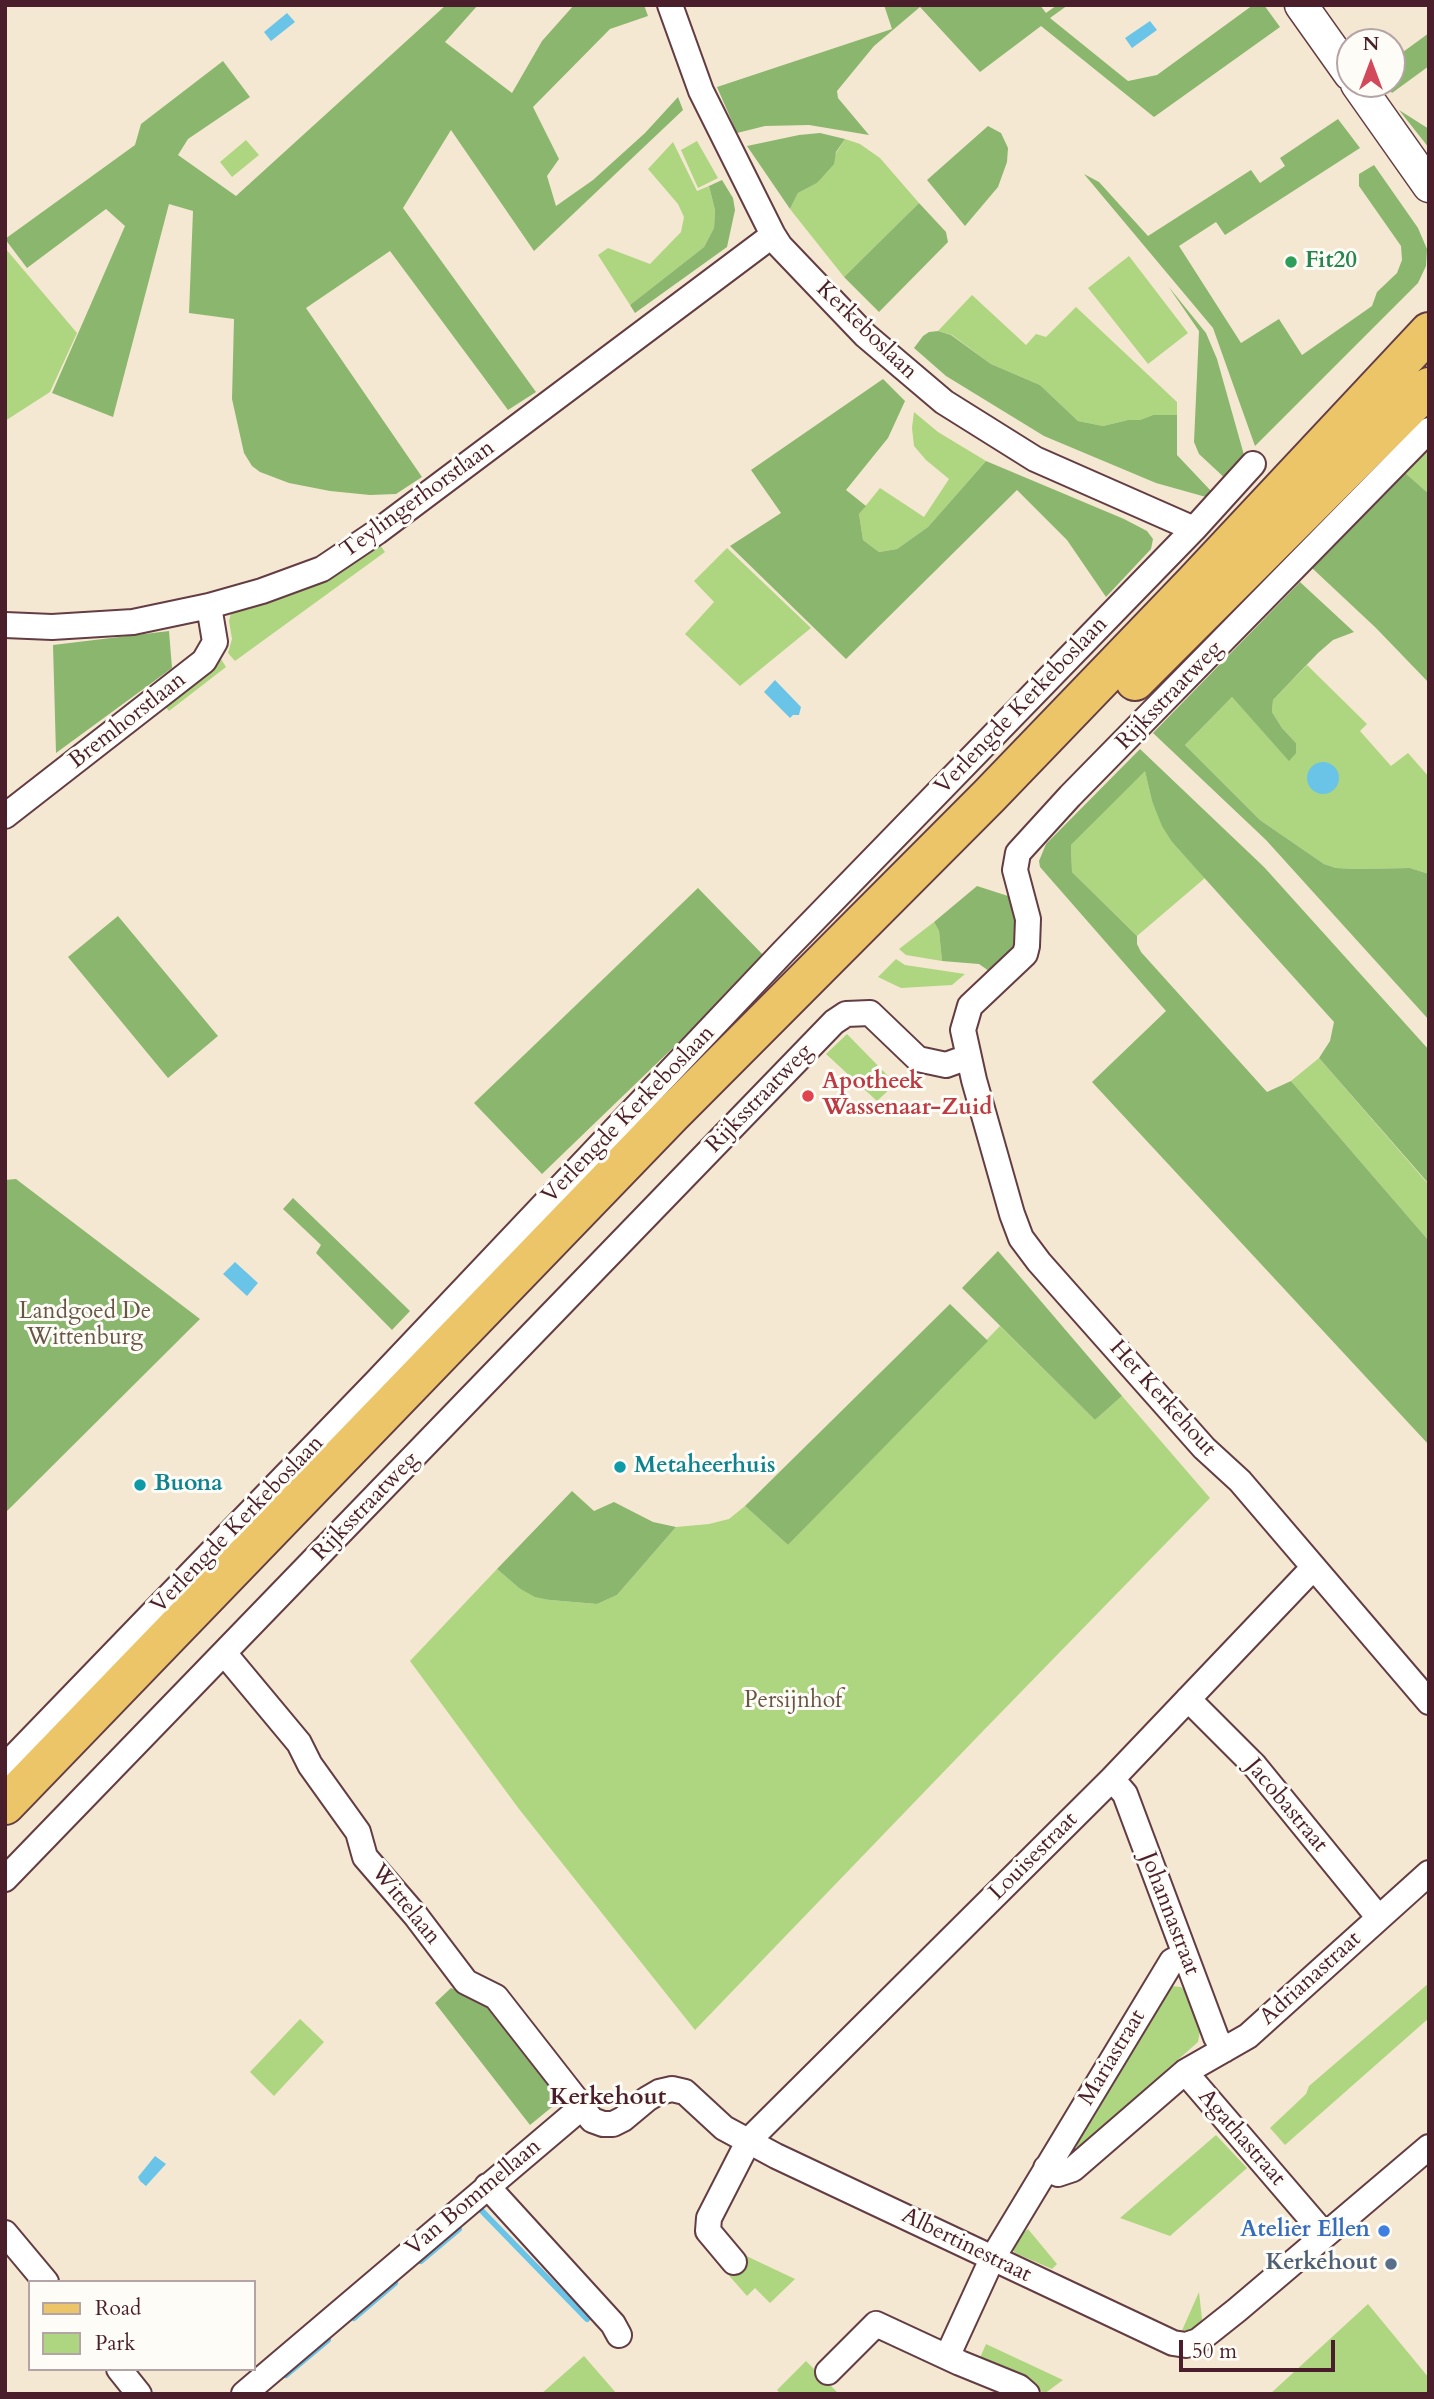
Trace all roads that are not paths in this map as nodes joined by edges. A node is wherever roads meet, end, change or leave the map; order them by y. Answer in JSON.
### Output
{"nodes":[{"id":1,"x":670,"y":5,"type":"edge"},
{"id":2,"x":1301,"y":5,"type":"edge"},
{"id":3,"x":1336,"y":55,"type":"edge"},
{"id":4,"x":1367,"y":98,"type":"edge"},
{"id":5,"x":1429,"y":186,"type":"edge"},
{"id":6,"x":773,"y":235,"type":"junction"},
{"id":7,"x":1429,"y":332,"type":"edge"},
{"id":8,"x":1429,"y":387,"type":"edge"},
{"id":9,"x":1429,"y":430,"type":"edge"},
{"id":10,"x":1252,"y":464,"type":"dead end"},
{"id":11,"x":1195,"y":529,"type":"junction"},
{"id":12,"x":209,"y":606,"type":"junction"},
{"id":13,"x":5,"y":625,"type":"edge"},
{"id":14,"x":5,"y":816,"type":"edge"},
{"id":15,"x":968,"y":1057,"type":"junction"},
{"id":16,"x":1313,"y":1567,"type":"junction"},
{"id":17,"x":224,"y":1653,"type":"junction"},
{"id":18,"x":1188,"y":1699,"type":"junction"},
{"id":19,"x":1429,"y":1702,"type":"edge"},
{"id":20,"x":5,"y":1766,"type":"edge"},
{"id":21,"x":1112,"y":1779,"type":"junction"},
{"id":22,"x":5,"y":1805,"type":"edge"},
{"id":23,"x":5,"y":1835,"type":"edge"},
{"id":24,"x":1429,"y":1874,"type":"edge"},
{"id":25,"x":5,"y":1880,"type":"edge"},
{"id":26,"x":1379,"y":1918,"type":"junction"},
{"id":27,"x":1185,"y":1954,"type":"junction"},
{"id":28,"x":1224,"y":2050,"type":"junction"},
{"id":29,"x":1185,"y":2072,"type":"junction"},
{"id":30,"x":582,"y":2107,"type":"junction"},
{"id":31,"x":750,"y":2140,"type":"junction"},
{"id":32,"x":1429,"y":2147,"type":"edge"},
{"id":33,"x":1046,"y":2168,"type":"junction"},
{"id":34,"x":487,"y":2186,"type":"junction"},
{"id":35,"x":5,"y":2233,"type":"edge"},
{"id":36,"x":1325,"y":2235,"type":"junction"},
{"id":37,"x":992,"y":2259,"type":"junction"},
{"id":38,"x":734,"y":2262,"type":"dead end"},
{"id":39,"x":44,"y":2280,"type":"edge"},
{"id":40,"x":619,"y":2334,"type":"dead end"},
{"id":41,"x":947,"y":2357,"type":"junction"},
{"id":42,"x":120,"y":2371,"type":"edge"},
{"id":43,"x":828,"y":2372,"type":"dead end"},
{"id":44,"x":139,"y":2394,"type":"edge"},
{"id":45,"x":244,"y":2394,"type":"edge"},
{"id":46,"x":1027,"y":2394,"type":"edge"}],
"edges":[{"from":1,"to":6,"type":"street","name":"Kerkeboslaan"},
{"from":2,"to":3,"type":"street"},
{"from":4,"to":5,"type":"street"},
{"from":6,"to":11,"type":"street","name":"Kerkeboslaan"},
{"from":6,"to":12,"type":"street","name":"Teylingerhorstlaan"},
{"from":7,"to":22,"type":"main road"},
{"from":8,"to":23,"type":"main road","name":"Rijksstraatweg"},
{"from":9,"to":15,"type":"street","name":"Rijksstraatweg"},
{"from":10,"to":11,"type":"street","name":"Verlengde Kerkeboslaan"},
{"from":11,"to":20,"type":"street","name":"Verlengde Kerkeboslaan"},
{"from":12,"to":13,"type":"street","name":"Teylingerhorstlaan"},
{"from":12,"to":14,"type":"street","name":"Bremhorstlaan"},
{"from":15,"to":16,"type":"street","name":"Het Kerkehout"},
{"from":15,"to":17,"type":"street","name":"Rijksstraatweg"},
{"from":16,"to":18,"type":"street","name":"Louisestraat"},
{"from":16,"to":19,"type":"street","name":"Het Kerkehout"},
{"from":17,"to":25,"type":"street","name":"Rijksstraatweg"},
{"from":17,"to":30,"type":"street","name":"Wittelaan"},
{"from":18,"to":21,"type":"street","name":"Louisestraat"},
{"from":18,"to":26,"type":"street","name":"Jacobastraat"},
{"from":21,"to":27,"type":"street","name":"Johannastraat"},
{"from":21,"to":31,"type":"street","name":"Louisestraat"},
{"from":24,"to":26,"type":"street","name":"Adrianastraat"},
{"from":26,"to":28,"type":"street","name":"Adrianastraat"},
{"from":27,"to":28,"type":"street","name":"Johannastraat"},
{"from":27,"to":33,"type":"street","name":"Mariastraat"},
{"from":28,"to":29,"type":"street","name":"Adrianastraat"},
{"from":29,"to":33,"type":"street","name":"Mariastraat"},
{"from":29,"to":36,"type":"street","name":"Agathastraat"},
{"from":30,"to":31,"type":"street"},
{"from":30,"to":34,"type":"street","name":"Van Bommellaan"},
{"from":31,"to":37,"type":"street","name":"Albertinestraat"},
{"from":31,"to":38,"type":"street","name":"Louisestraat"},
{"from":32,"to":36,"type":"street"},
{"from":33,"to":37,"type":"street","name":"Mariastraat"},
{"from":34,"to":40,"type":"street"},
{"from":34,"to":45,"type":"street","name":"Van Bommellaan"},
{"from":35,"to":39,"type":"street"},
{"from":36,"to":37,"type":"street","name":"Albertinestraat"},
{"from":37,"to":41,"type":"street","name":"Mariastraat"},
{"from":41,"to":43,"type":"street"},
{"from":41,"to":46,"type":"street"},
{"from":42,"to":44,"type":"street"}]}
